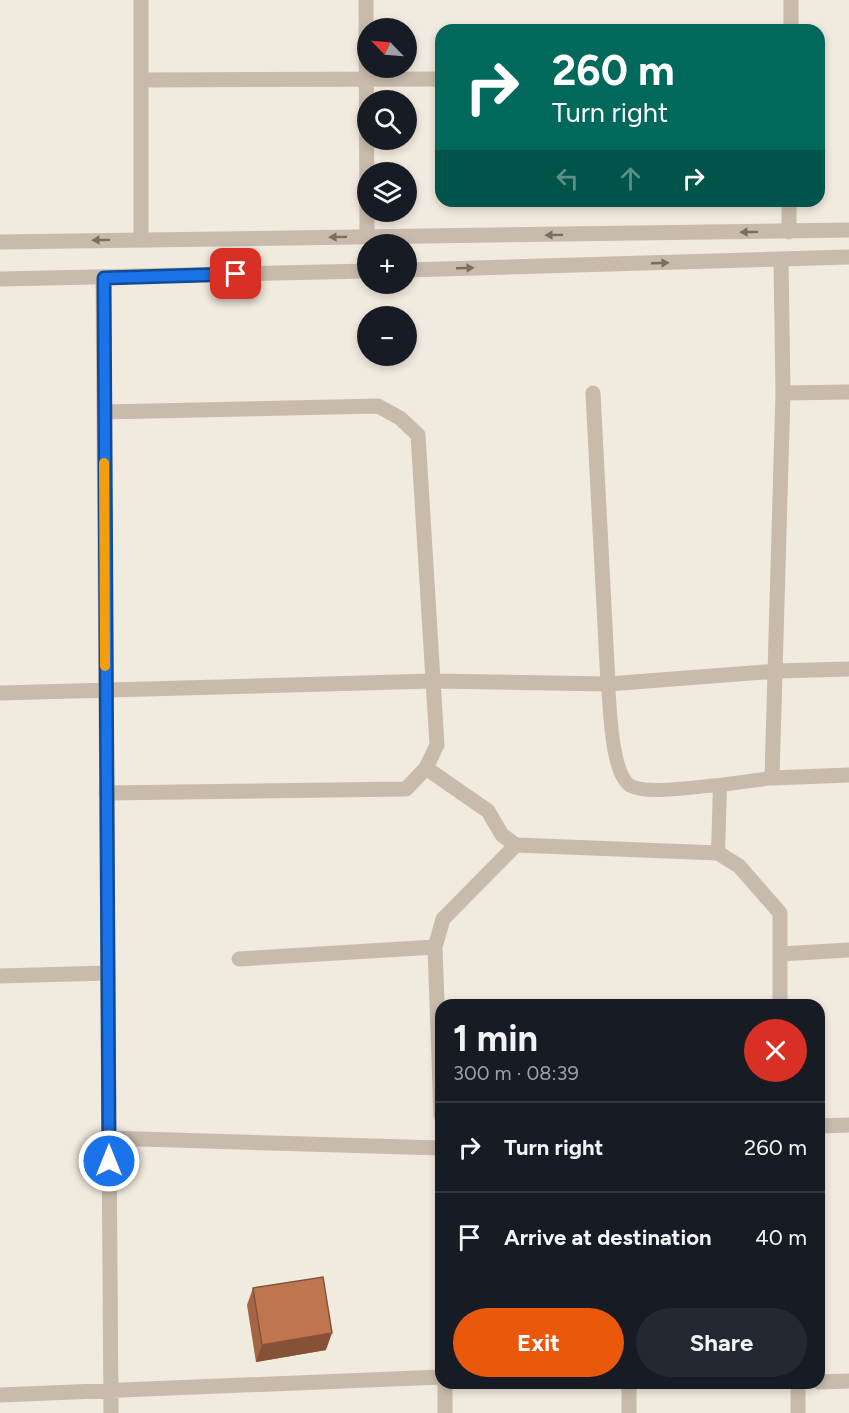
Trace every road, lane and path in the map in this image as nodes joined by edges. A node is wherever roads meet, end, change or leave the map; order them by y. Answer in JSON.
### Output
{"nodes":[{"id":1,"x":141,"y":0,"type":"edge"},
{"id":2,"x":366,"y":0,"type":"edge"},
{"id":3,"x":791,"y":0,"type":"edge"},
{"id":4,"x":791,"y":24,"type":"edge"},
{"id":5,"x":435,"y":79,"type":"edge"},
{"id":6,"x":141,"y":80,"type":"junction"},
{"id":7,"x":366,"y":80,"type":"junction"},
{"id":8,"x":789,"y":207,"type":"edge"},
{"id":9,"x":849,"y":230,"type":"edge"},
{"id":10,"x":789,"y":232,"type":"junction"},
{"id":11,"x":367,"y":234,"type":"edge"},
{"id":12,"x":417,"y":236,"type":"edge"},
{"id":13,"x":357,"y":237,"type":"edge"},
{"id":14,"x":141,"y":240,"type":"junction"},
{"id":15,"x":0,"y":242,"type":"edge"},
{"id":16,"x":849,"y":257,"type":"edge"},
{"id":17,"x":781,"y":260,"type":"junction"},
{"id":18,"x":417,"y":270,"type":"edge"},
{"id":19,"x":357,"y":271,"type":"edge"},
{"id":20,"x":104,"y":278,"type":"junction"},
{"id":21,"x":0,"y":279,"type":"edge"},
{"id":22,"x":849,"y":392,"type":"edge"},
{"id":23,"x":593,"y":393,"type":"dead end"},
{"id":24,"x":783,"y":393,"type":"junction"},
{"id":25,"x":104,"y":412,"type":"junction"},
{"id":26,"x":849,"y":669,"type":"edge"},
{"id":27,"x":777,"y":671,"type":"junction"},
{"id":28,"x":433,"y":681,"type":"junction"},
{"id":29,"x":608,"y":684,"type":"junction"},
{"id":30,"x":105,"y":691,"type":"junction"},
{"id":31,"x":0,"y":693,"type":"edge"},
{"id":32,"x":426,"y":768,"type":"junction"},
{"id":33,"x":849,"y":775,"type":"edge"},
{"id":34,"x":772,"y":778,"type":"junction"},
{"id":35,"x":720,"y":785,"type":"junction"},
{"id":36,"x":106,"y":793,"type":"junction"},
{"id":37,"x":516,"y":845,"type":"junction"},
{"id":38,"x":718,"y":853,"type":"junction"},
{"id":39,"x":435,"y":947,"type":"junction"},
{"id":40,"x":849,"y":950,"type":"edge"},
{"id":41,"x":780,"y":954,"type":"junction"},
{"id":42,"x":239,"y":959,"type":"dead end"},
{"id":43,"x":108,"y":973,"type":"junction"},
{"id":44,"x":0,"y":976,"type":"edge"},
{"id":45,"x":437,"y":999,"type":"edge"},
{"id":46,"x":780,"y":999,"type":"edge"},
{"id":47,"x":849,"y":1125,"type":"edge"},
{"id":48,"x":825,"y":1126,"type":"edge"},
{"id":49,"x":108,"y":1138,"type":"junction"},
{"id":50,"x":435,"y":1148,"type":"edge"},
{"id":51,"x":435,"y":1377,"type":"edge"},
{"id":52,"x":849,"y":1381,"type":"edge"},
{"id":53,"x":825,"y":1382,"type":"edge"},
{"id":54,"x":445,"y":1389,"type":"edge"},
{"id":55,"x":629,"y":1389,"type":"edge"},
{"id":56,"x":798,"y":1389,"type":"edge"},
{"id":57,"x":110,"y":1390,"type":"junction"},
{"id":58,"x":0,"y":1395,"type":"edge"},
{"id":59,"x":111,"y":1413,"type":"edge"},
{"id":60,"x":445,"y":1413,"type":"edge"},
{"id":61,"x":629,"y":1413,"type":"edge"},
{"id":62,"x":798,"y":1413,"type":"edge"}],
"edges":[{"from":1,"to":6,"type":"street"},
{"from":2,"to":7,"type":"street"},
{"from":3,"to":4,"type":"street"},
{"from":5,"to":7,"type":"street"},
{"from":6,"to":7,"type":"street"},
{"from":6,"to":14,"type":"street"},
{"from":7,"to":11,"type":"street"},
{"from":8,"to":10,"type":"street"},
{"from":9,"to":10,"type":"street"},
{"from":10,"to":12,"type":"street","one_way":true},
{"from":13,"to":14,"type":"street","one_way":true},
{"from":14,"to":15,"type":"street","one_way":true},
{"from":16,"to":17,"type":"street"},
{"from":18,"to":17,"type":"street","one_way":true},
{"from":17,"to":24,"type":"street"},
{"from":19,"to":20,"type":"street"},
{"from":20,"to":21,"type":"street"},
{"from":20,"to":25,"type":"street"},
{"from":22,"to":24,"type":"street"},
{"from":23,"to":29,"type":"street"},
{"from":24,"to":27,"type":"street"},
{"from":25,"to":28,"type":"street"},
{"from":25,"to":30,"type":"street"},
{"from":26,"to":27,"type":"street"},
{"from":27,"to":29,"type":"street"},
{"from":27,"to":34,"type":"street"},
{"from":28,"to":29,"type":"street"},
{"from":28,"to":30,"type":"street"},
{"from":28,"to":32,"type":"street"},
{"from":29,"to":35,"type":"lane"},
{"from":30,"to":31,"type":"street"},
{"from":30,"to":36,"type":"street"},
{"from":32,"to":36,"type":"street"},
{"from":32,"to":37,"type":"street"},
{"from":33,"to":34,"type":"street"},
{"from":34,"to":35,"type":"lane"},
{"from":35,"to":38,"type":"lane"},
{"from":36,"to":43,"type":"street"},
{"from":37,"to":38,"type":"street"},
{"from":37,"to":39,"type":"street"},
{"from":38,"to":41,"type":"street"},
{"from":39,"to":42,"type":"street"},
{"from":39,"to":45,"type":"street"},
{"from":40,"to":41,"type":"street"},
{"from":41,"to":46,"type":"street"},
{"from":43,"to":44,"type":"street"},
{"from":43,"to":49,"type":"street"},
{"from":47,"to":48,"type":"street"},
{"from":49,"to":50,"type":"street"},
{"from":49,"to":57,"type":"street"},
{"from":51,"to":57,"type":"street"},
{"from":52,"to":53,"type":"street"},
{"from":54,"to":60,"type":"street"},
{"from":55,"to":61,"type":"street"},
{"from":56,"to":62,"type":"street"},
{"from":57,"to":58,"type":"street"},
{"from":57,"to":59,"type":"street"}]}
